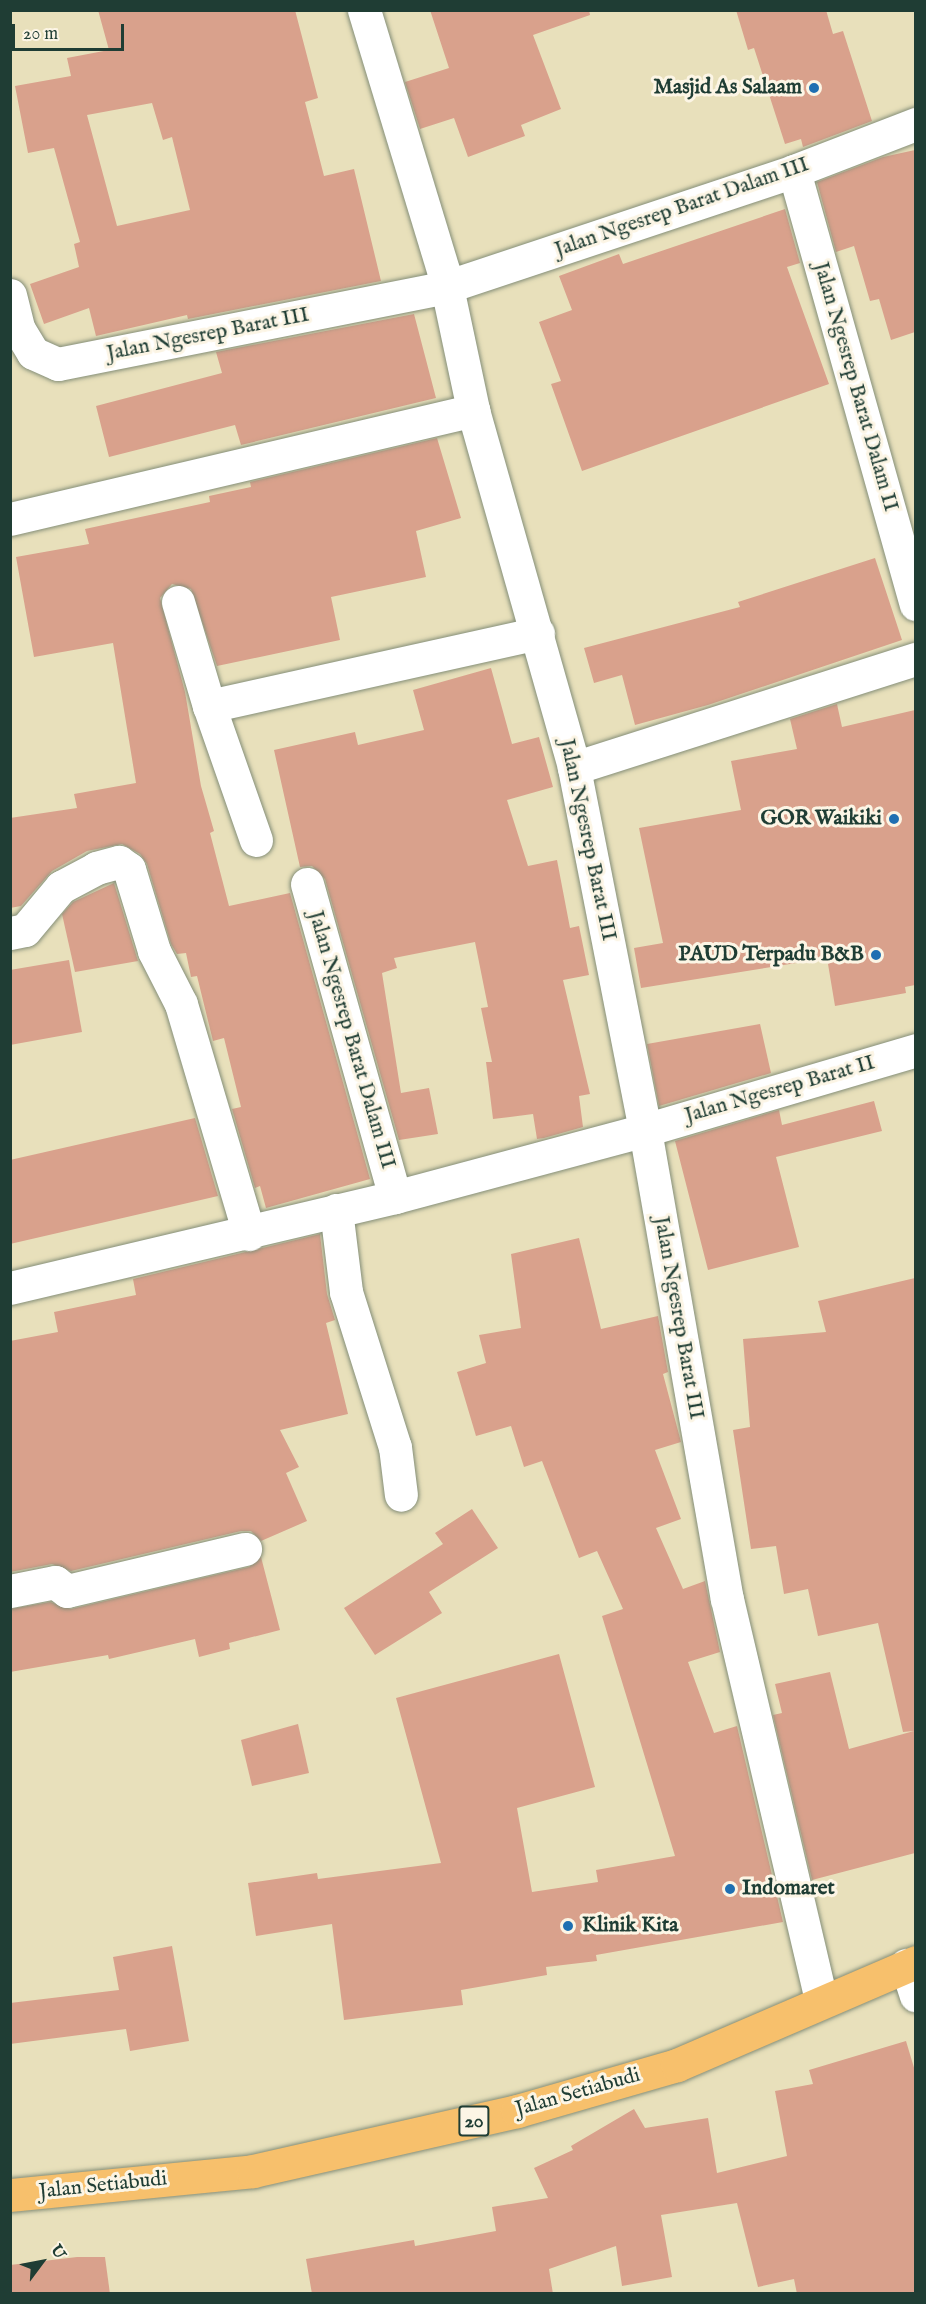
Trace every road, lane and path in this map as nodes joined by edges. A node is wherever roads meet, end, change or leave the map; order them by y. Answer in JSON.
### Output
{"nodes":[{"id":1,"x":364,"y":10,"type":"edge"},
{"id":2,"x":915,"y":124,"type":"edge"},
{"id":3,"x":794,"y":171,"type":"junction"},
{"id":4,"x":446,"y":286,"type":"junction"},
{"id":5,"x":10,"y":295,"type":"edge"},
{"id":6,"x":473,"y":410,"type":"junction"},
{"id":7,"x":10,"y":519,"type":"edge"},
{"id":8,"x":178,"y":602,"type":"dead end"},
{"id":9,"x":915,"y":604,"type":"edge"},
{"id":10,"x":538,"y":633,"type":"junction"},
{"id":11,"x":915,"y":659,"type":"edge"},
{"id":12,"x":208,"y":706,"type":"junction"},
{"id":13,"x":574,"y":768,"type":"junction"},
{"id":14,"x":256,"y":840,"type":"dead end"},
{"id":15,"x":307,"y":884,"type":"dead end"},
{"id":16,"x":10,"y":933,"type":"edge"},
{"id":17,"x":915,"y":1050,"type":"edge"},
{"id":18,"x":645,"y":1130,"type":"junction"},
{"id":19,"x":395,"y":1197,"type":"junction"},
{"id":20,"x":336,"y":1210,"type":"junction"},
{"id":21,"x":249,"y":1234,"type":"junction"},
{"id":22,"x":10,"y":1288,"type":"edge"},
{"id":23,"x":401,"y":1495,"type":"dead end"},
{"id":24,"x":244,"y":1549,"type":"dead end"},
{"id":25,"x":10,"y":1591,"type":"edge"},
{"id":26,"x":912,"y":1974,"type":"edge"},
{"id":27,"x":821,"y":2001,"type":"junction"},
{"id":28,"x":10,"y":2195,"type":"edge"}],
"edges":[{"from":1,"to":4,"type":"street","name":"Jalan Ngesrep Barat III"},
{"from":2,"to":3,"type":"street","name":"Jalan Ngesrep Barat Dalam III"},
{"from":3,"to":4,"type":"street","name":"Jalan Ngesrep Barat Dalam III"},
{"from":3,"to":9,"type":"street","name":"Jalan Ngesrep Barat Dalam II"},
{"from":4,"to":5,"type":"street","name":"Jalan Ngesrep Barat III"},
{"from":4,"to":6,"type":"street","name":"Jalan Ngesrep Barat III"},
{"from":6,"to":7,"type":"street"},
{"from":6,"to":10,"type":"street","name":"Jalan Ngesrep Barat III"},
{"from":8,"to":12,"type":"street"},
{"from":10,"to":12,"type":"street"},
{"from":10,"to":13,"type":"street","name":"Jalan Ngesrep Barat III"},
{"from":11,"to":13,"type":"street"},
{"from":12,"to":14,"type":"street"},
{"from":13,"to":18,"type":"street","name":"Jalan Ngesrep Barat III"},
{"from":15,"to":19,"type":"street","name":"Jalan Ngesrep Barat Dalam III"},
{"from":16,"to":21,"type":"street"},
{"from":17,"to":18,"type":"street","name":"Jalan Ngesrep Barat II"},
{"from":18,"to":19,"type":"street","name":"Jalan Ngesrep Barat Dalam III"},
{"from":18,"to":27,"type":"street","name":"Jalan Ngesrep Barat III"},
{"from":19,"to":20,"type":"street","name":"Jalan Ngesrep Barat Dalam III"},
{"from":20,"to":21,"type":"street","name":"Jalan Ngesrep Barat Dalam III"},
{"from":20,"to":23,"type":"street"},
{"from":21,"to":22,"type":"street","name":"Jalan Ngesrep Barat Dalam III"},
{"from":24,"to":25,"type":"street"},
{"from":26,"to":27,"type":"highway","name":"Jalan Setiabudi","number":"20"},
{"from":27,"to":28,"type":"highway","name":"Jalan Setiabudi","number":"20"}]}
